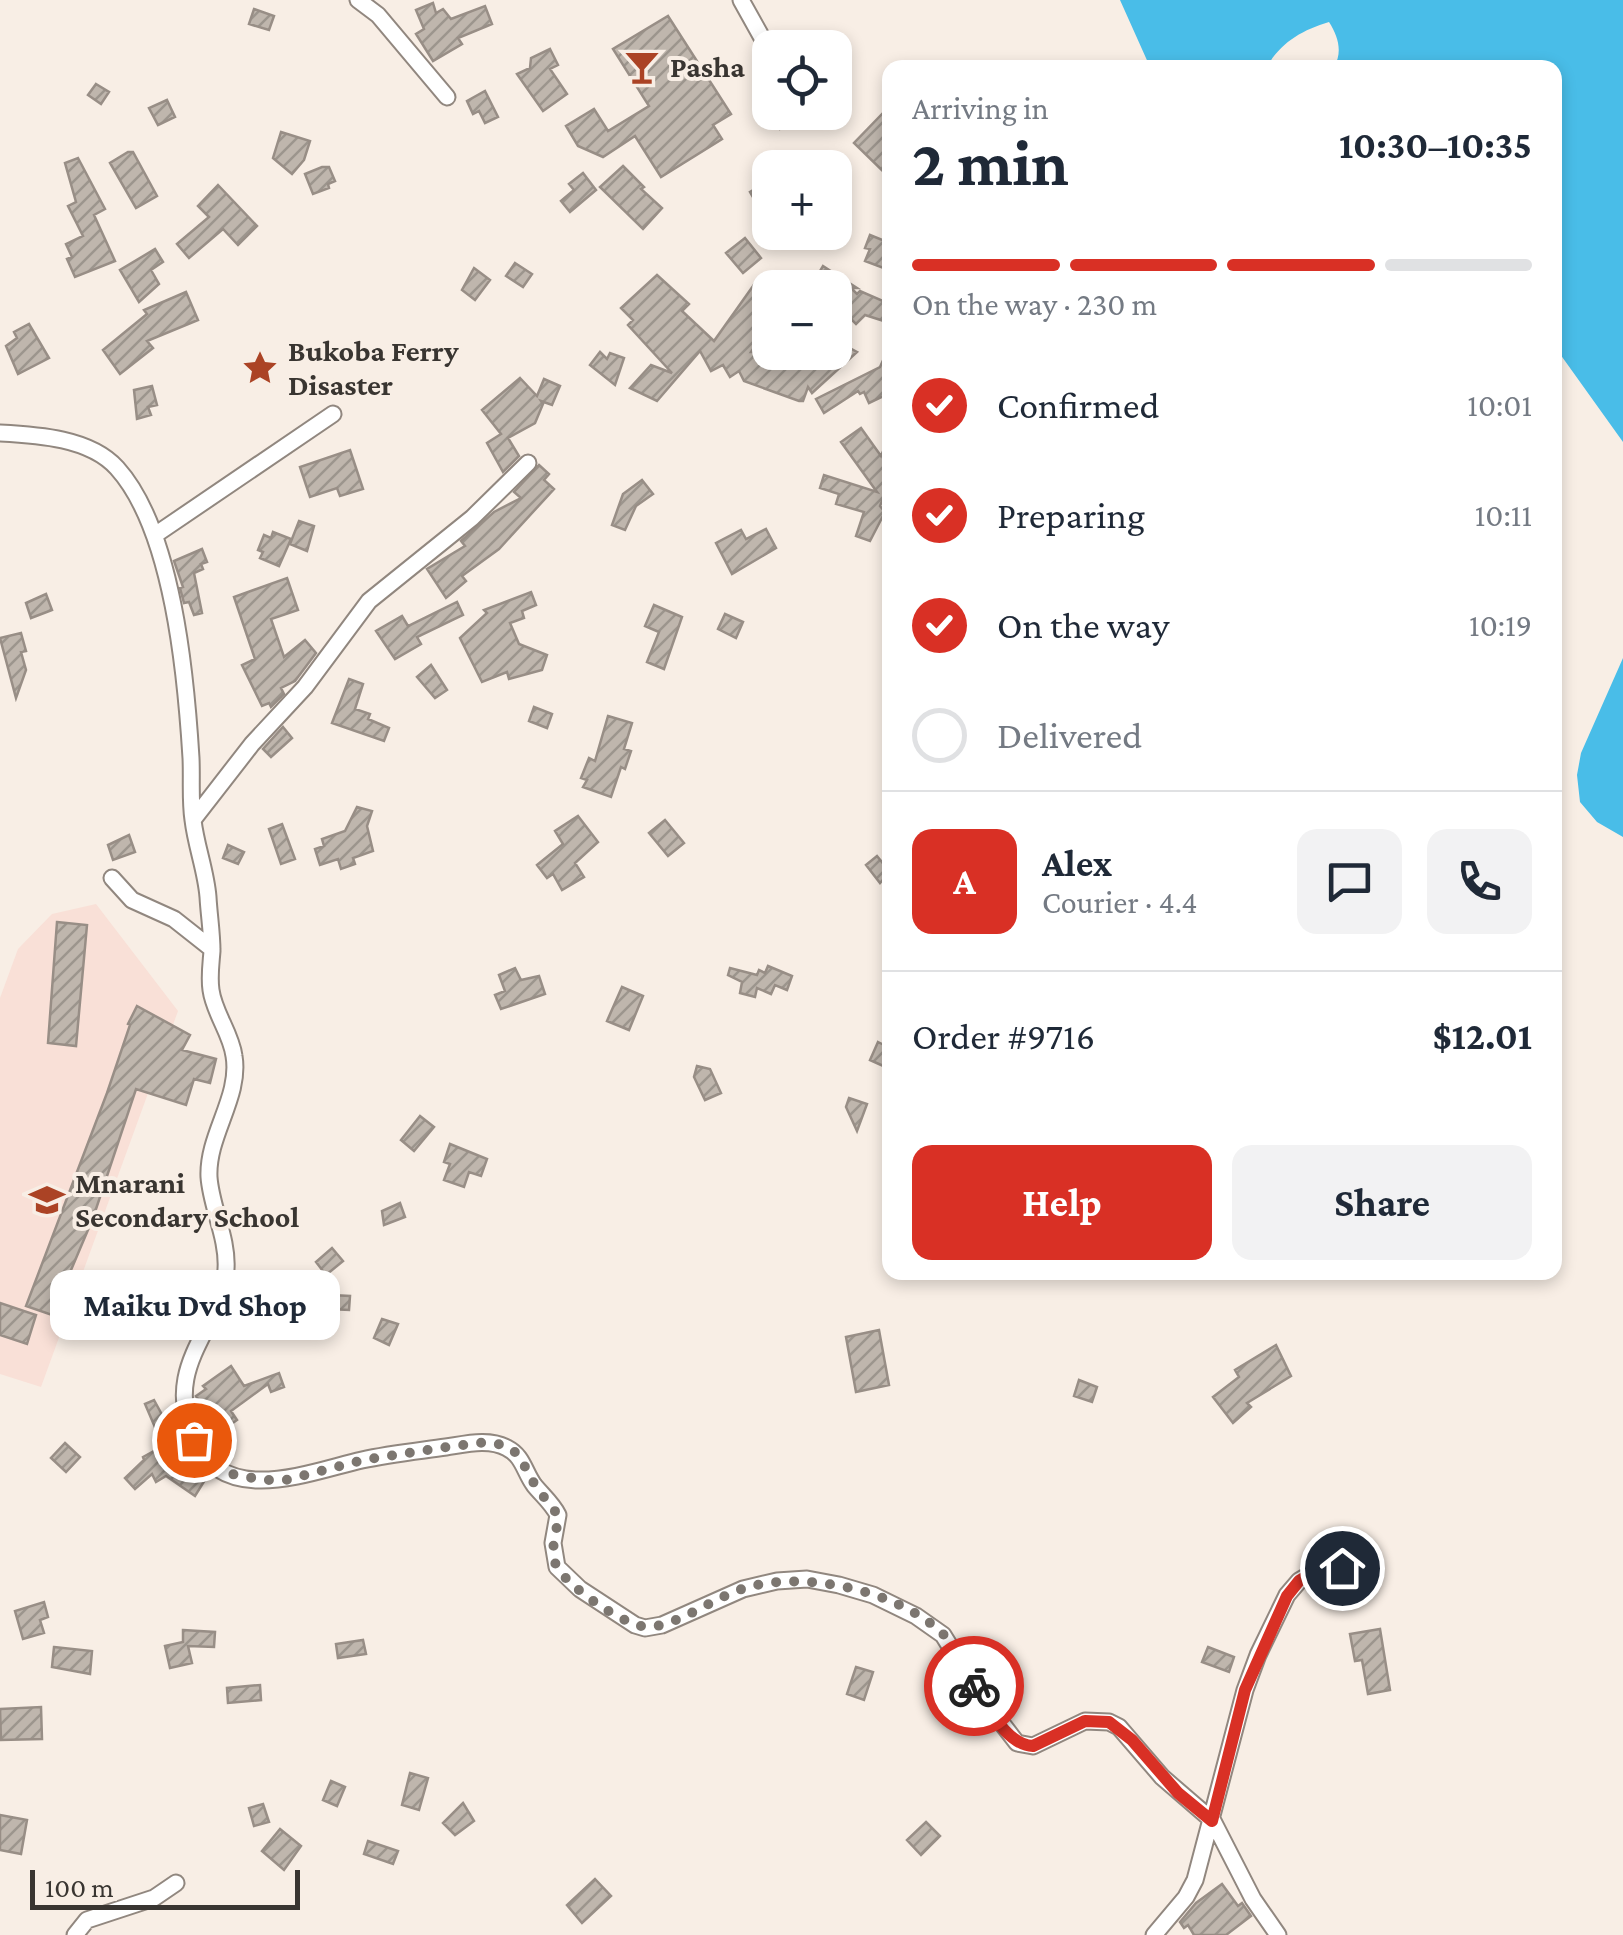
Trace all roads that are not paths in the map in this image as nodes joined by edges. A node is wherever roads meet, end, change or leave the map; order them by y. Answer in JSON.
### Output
{"nodes":[{"id":1,"x":358,"y":0,"type":"edge"},
{"id":2,"x":740,"y":0,"type":"edge"},
{"id":3,"x":757,"y":30,"type":"edge"},
{"id":4,"x":447,"y":97,"type":"dead end"},
{"id":5,"x":333,"y":414,"type":"dead end"},
{"id":6,"x":0,"y":433,"type":"edge"},
{"id":7,"x":528,"y":462,"type":"dead end"},
{"id":8,"x":155,"y":534,"type":"junction"},
{"id":9,"x":193,"y":820,"type":"junction"},
{"id":10,"x":112,"y":878,"type":"dead end"},
{"id":11,"x":212,"y":949,"type":"junction"},
{"id":12,"x":1342,"y":1568,"type":"dead end"},
{"id":13,"x":1212,"y":1821,"type":"junction"},
{"id":14,"x":176,"y":1883,"type":"dead end"},
{"id":15,"x":75,"y":1935,"type":"edge"},
{"id":16,"x":1154,"y":1935,"type":"edge"},
{"id":17,"x":1278,"y":1935,"type":"edge"}],
"edges":[{"from":1,"to":4,"type":"street"},
{"from":2,"to":3,"type":"street"},
{"from":5,"to":8,"type":"street"},
{"from":6,"to":8,"type":"street"},
{"from":7,"to":9,"type":"street"},
{"from":8,"to":9,"type":"street"},
{"from":9,"to":11,"type":"street"},
{"from":10,"to":11,"type":"street"},
{"from":11,"to":13,"type":"street"},
{"from":12,"to":13,"type":"street"},
{"from":13,"to":16,"type":"street"},
{"from":13,"to":17,"type":"street"},
{"from":14,"to":15,"type":"street"}]}
